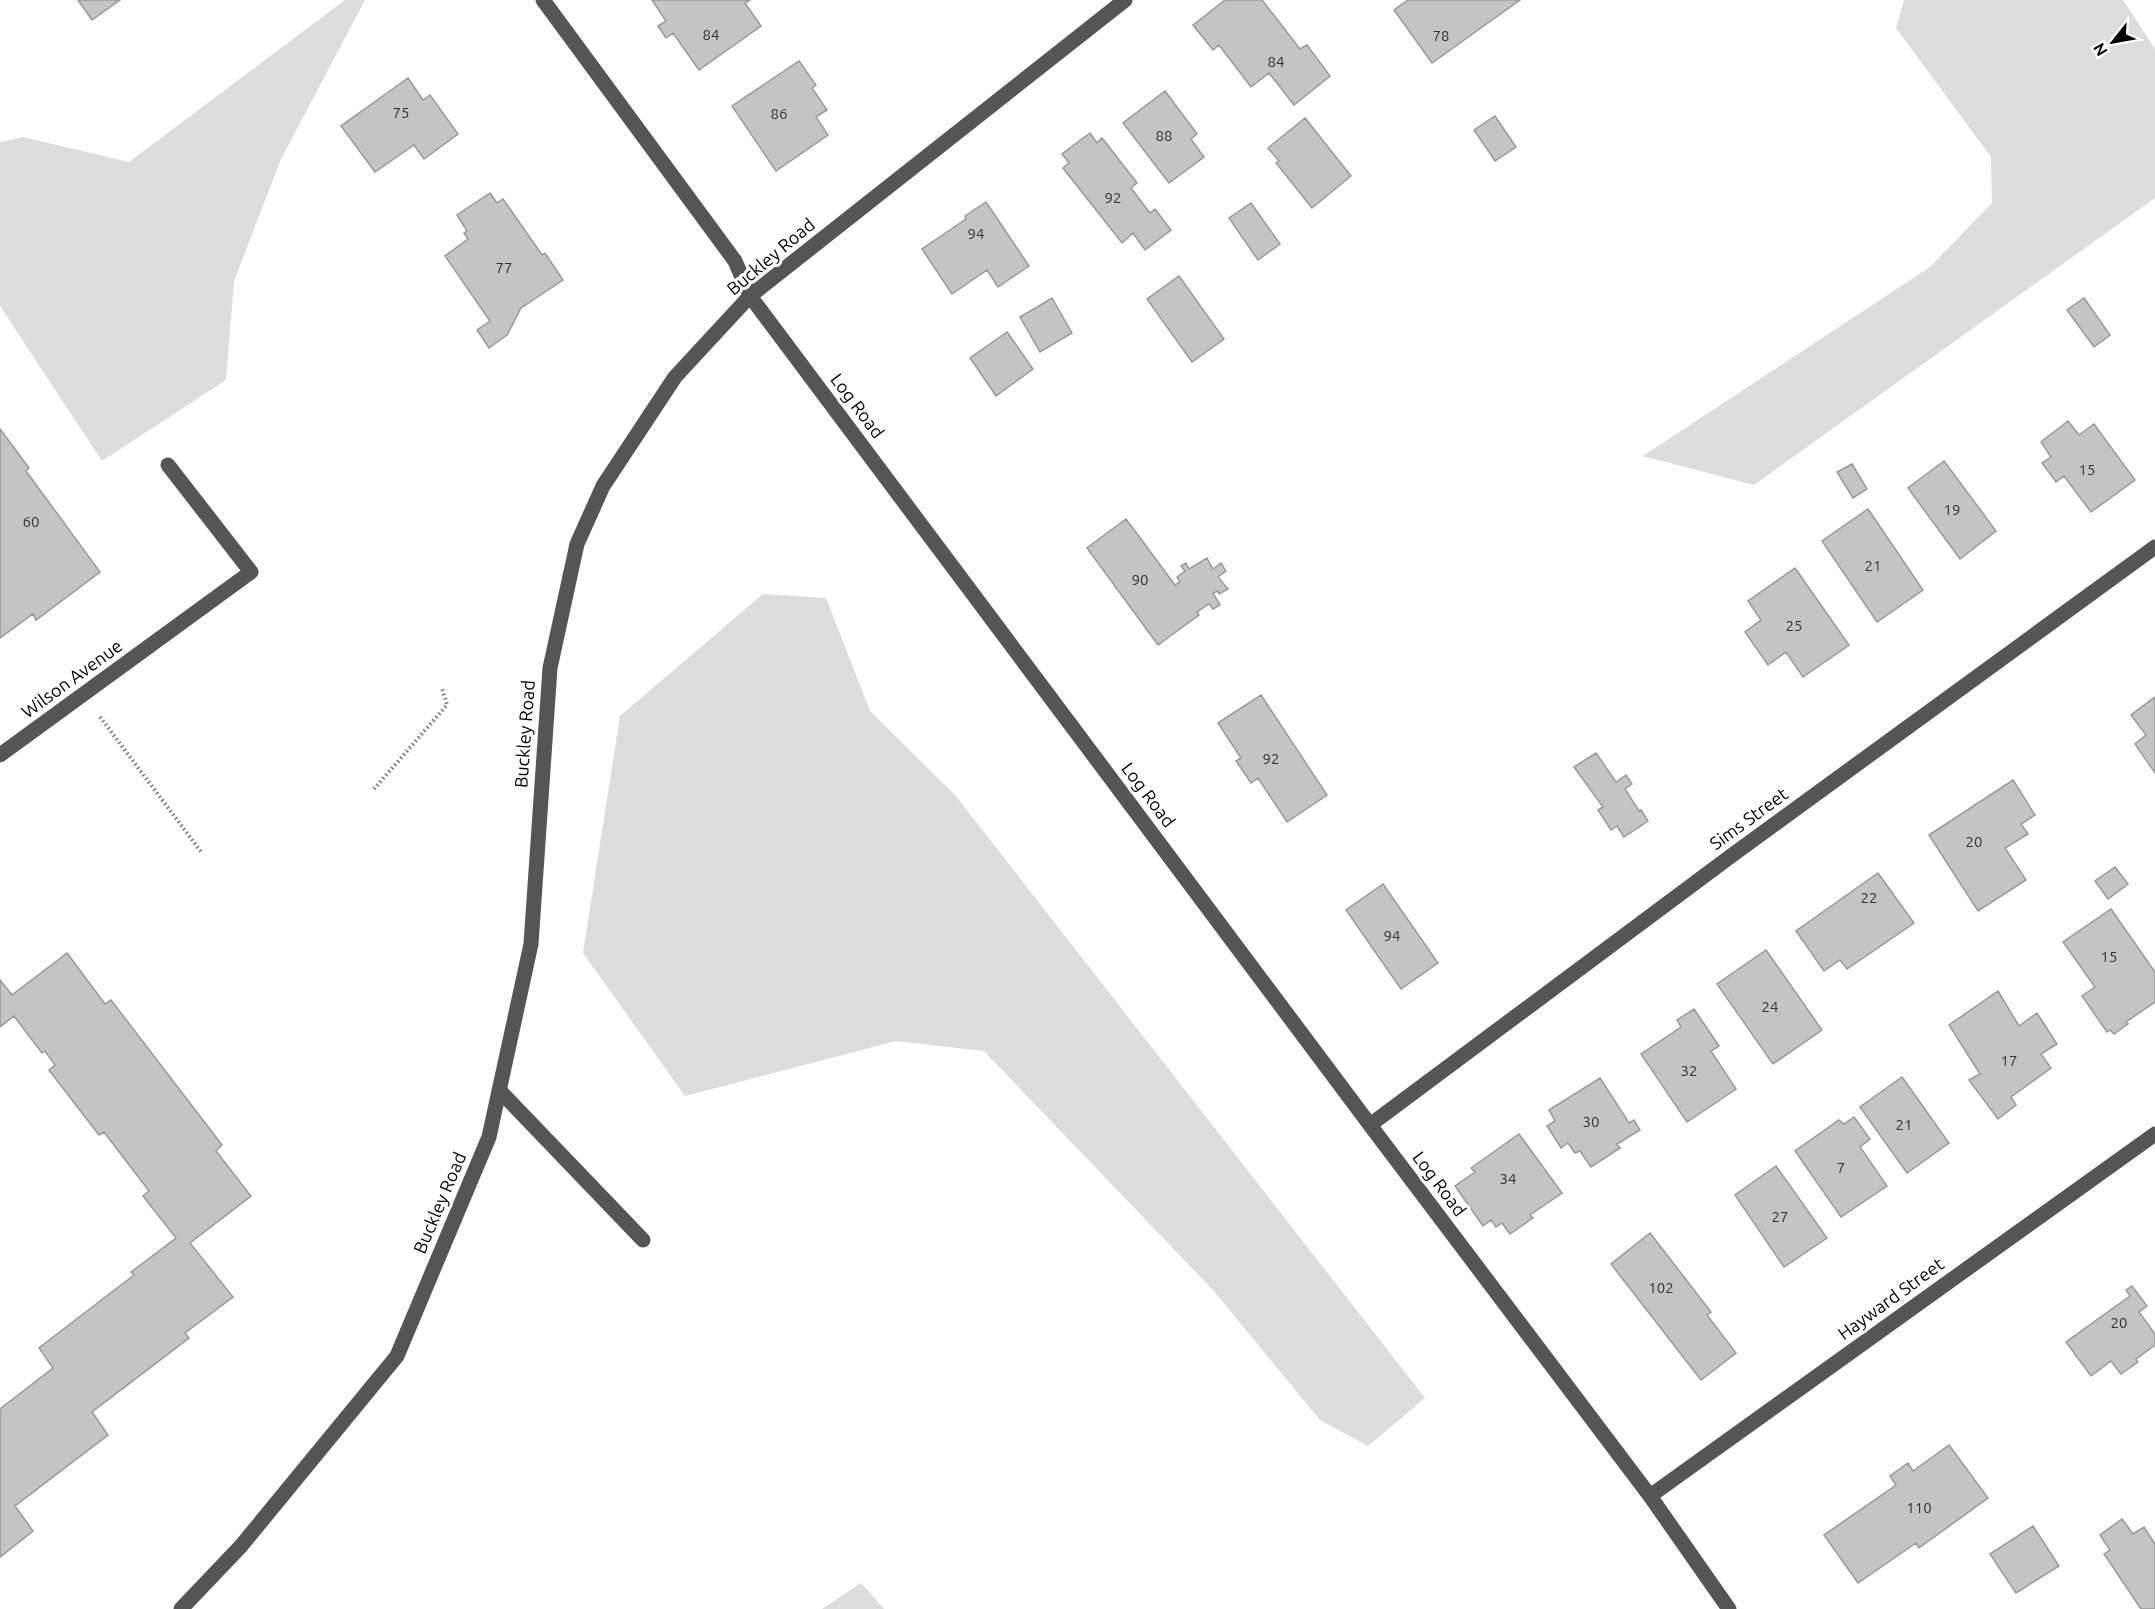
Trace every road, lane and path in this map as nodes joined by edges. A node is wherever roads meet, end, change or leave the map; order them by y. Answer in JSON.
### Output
{"nodes":[{"id":1,"x":543,"y":0,"type":"edge"},
{"id":2,"x":1125,"y":0,"type":"edge"},
{"id":3,"x":750,"y":296,"type":"junction"},
{"id":4,"x":168,"y":465,"type":"dead end"},
{"id":5,"x":2155,"y":547,"type":"edge"},
{"id":6,"x":442,"y":688,"type":"dead end"},
{"id":7,"x":83,"y":695,"type":"junction"},
{"id":8,"x":0,"y":755,"type":"edge"},
{"id":9,"x":374,"y":789,"type":"dead end"},
{"id":10,"x":201,"y":854,"type":"dead end"},
{"id":11,"x":499,"y":1090,"type":"junction"},
{"id":12,"x":1370,"y":1125,"type":"junction"},
{"id":13,"x":2155,"y":1134,"type":"edge"},
{"id":14,"x":643,"y":1240,"type":"dead end"},
{"id":15,"x":1650,"y":1496,"type":"junction"},
{"id":16,"x":181,"y":1609,"type":"edge"},
{"id":17,"x":1730,"y":1609,"type":"edge"}],
"edges":[{"from":1,"to":3,"type":"street","name":"Log Road"},
{"from":2,"to":3,"type":"street","name":"Buckley Road"},
{"from":3,"to":11,"type":"street","name":"Buckley Road"},
{"from":3,"to":12,"type":"street","name":"Log Road"},
{"from":4,"to":7,"type":"street","name":"Wilson Avenue"},
{"from":5,"to":12,"type":"street","name":"Sims Street"},
{"from":6,"to":9,"type":"path"},
{"from":7,"to":8,"type":"street","name":"Wilson Avenue"},
{"from":7,"to":10,"type":"path"},
{"from":11,"to":14,"type":"street"},
{"from":11,"to":16,"type":"street","name":"Buckley Road"},
{"from":12,"to":15,"type":"street","name":"Log Road"},
{"from":13,"to":15,"type":"street","name":"Hayward Street"},
{"from":15,"to":17,"type":"street","name":"Log Road"}]}
